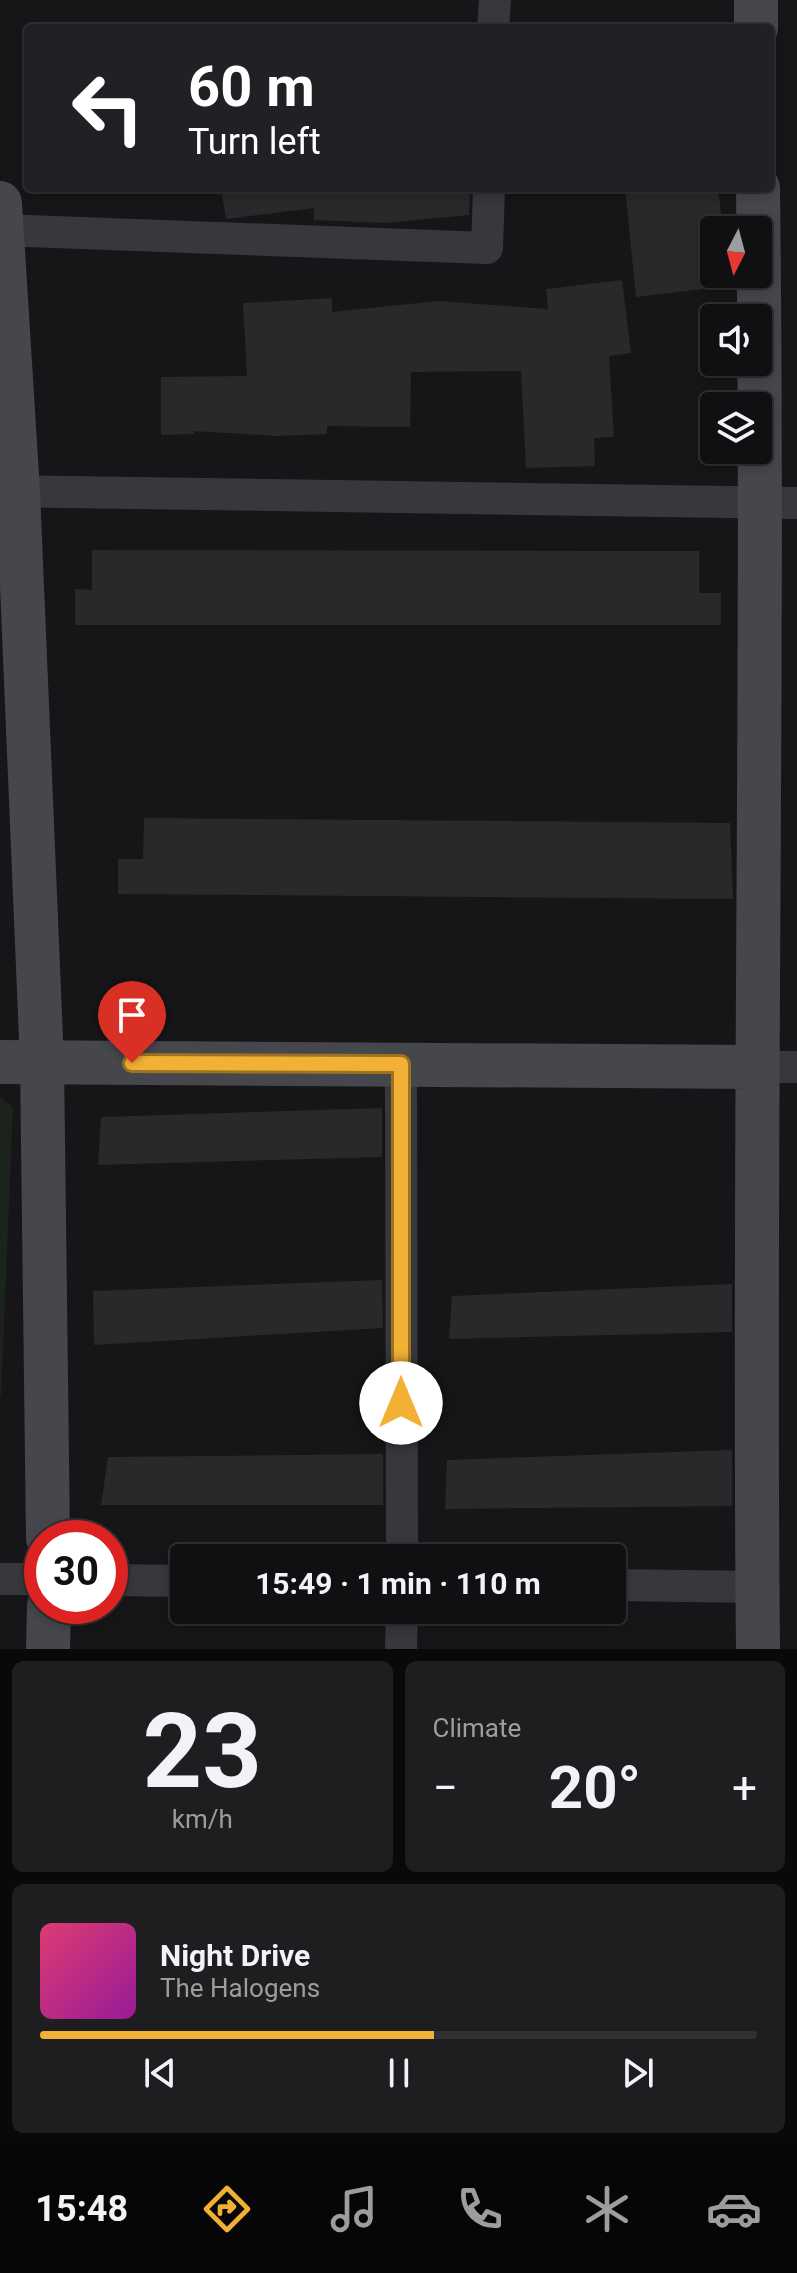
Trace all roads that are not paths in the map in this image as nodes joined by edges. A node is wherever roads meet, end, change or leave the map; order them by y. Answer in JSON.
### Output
{"nodes":[{"id":1,"x":495,"y":0,"type":"edge"},
{"id":2,"x":756,"y":0,"type":"edge"},
{"id":3,"x":493,"y":24,"type":"edge"},
{"id":4,"x":756,"y":24,"type":"edge"},
{"id":5,"x":489,"y":192,"type":"edge"},
{"id":6,"x":758,"y":192,"type":"edge"},
{"id":7,"x":1,"y":216,"type":"edge"},
{"id":8,"x":9,"y":491,"type":"edge"},
{"id":9,"x":779,"y":502,"type":"edge"},
{"id":10,"x":21,"y":1062,"type":"edge"},
{"id":11,"x":401,"y":1064,"type":"junction"},
{"id":12,"x":776,"y":1067,"type":"edge"},
{"id":13,"x":47,"y":1520,"type":"edge"},
{"id":14,"x":402,"y":1544,"type":"edge"},
{"id":15,"x":0,"y":1579,"type":"edge"},
{"id":16,"x":24,"y":1579,"type":"edge"},
{"id":17,"x":128,"y":1580,"type":"edge"},
{"id":18,"x":170,"y":1581,"type":"edge"},
{"id":19,"x":626,"y":1585,"type":"edge"},
{"id":20,"x":758,"y":1587,"type":"junction"},
{"id":21,"x":49,"y":1624,"type":"edge"},
{"id":22,"x":402,"y":1624,"type":"edge"},
{"id":23,"x":48,"y":1649,"type":"edge"},
{"id":24,"x":401,"y":1649,"type":"edge"},
{"id":25,"x":758,"y":1649,"type":"edge"}],
"edges":[{"from":1,"to":3,"type":"street"},
{"from":2,"to":4,"type":"street"},
{"from":5,"to":7,"type":"street"},
{"from":6,"to":9,"type":"street"},
{"from":7,"to":8,"type":"street"},
{"from":8,"to":9,"type":"street"},
{"from":8,"to":10,"type":"street"},
{"from":9,"to":12,"type":"street"},
{"from":10,"to":11,"type":"street"},
{"from":10,"to":13,"type":"street"},
{"from":11,"to":12,"type":"street"},
{"from":11,"to":14,"type":"street"},
{"from":12,"to":20,"type":"street"},
{"from":15,"to":16,"type":"street"},
{"from":17,"to":18,"type":"street"},
{"from":19,"to":20,"type":"street"},
{"from":20,"to":25,"type":"street"},
{"from":21,"to":23,"type":"street"},
{"from":22,"to":24,"type":"street"}]}
